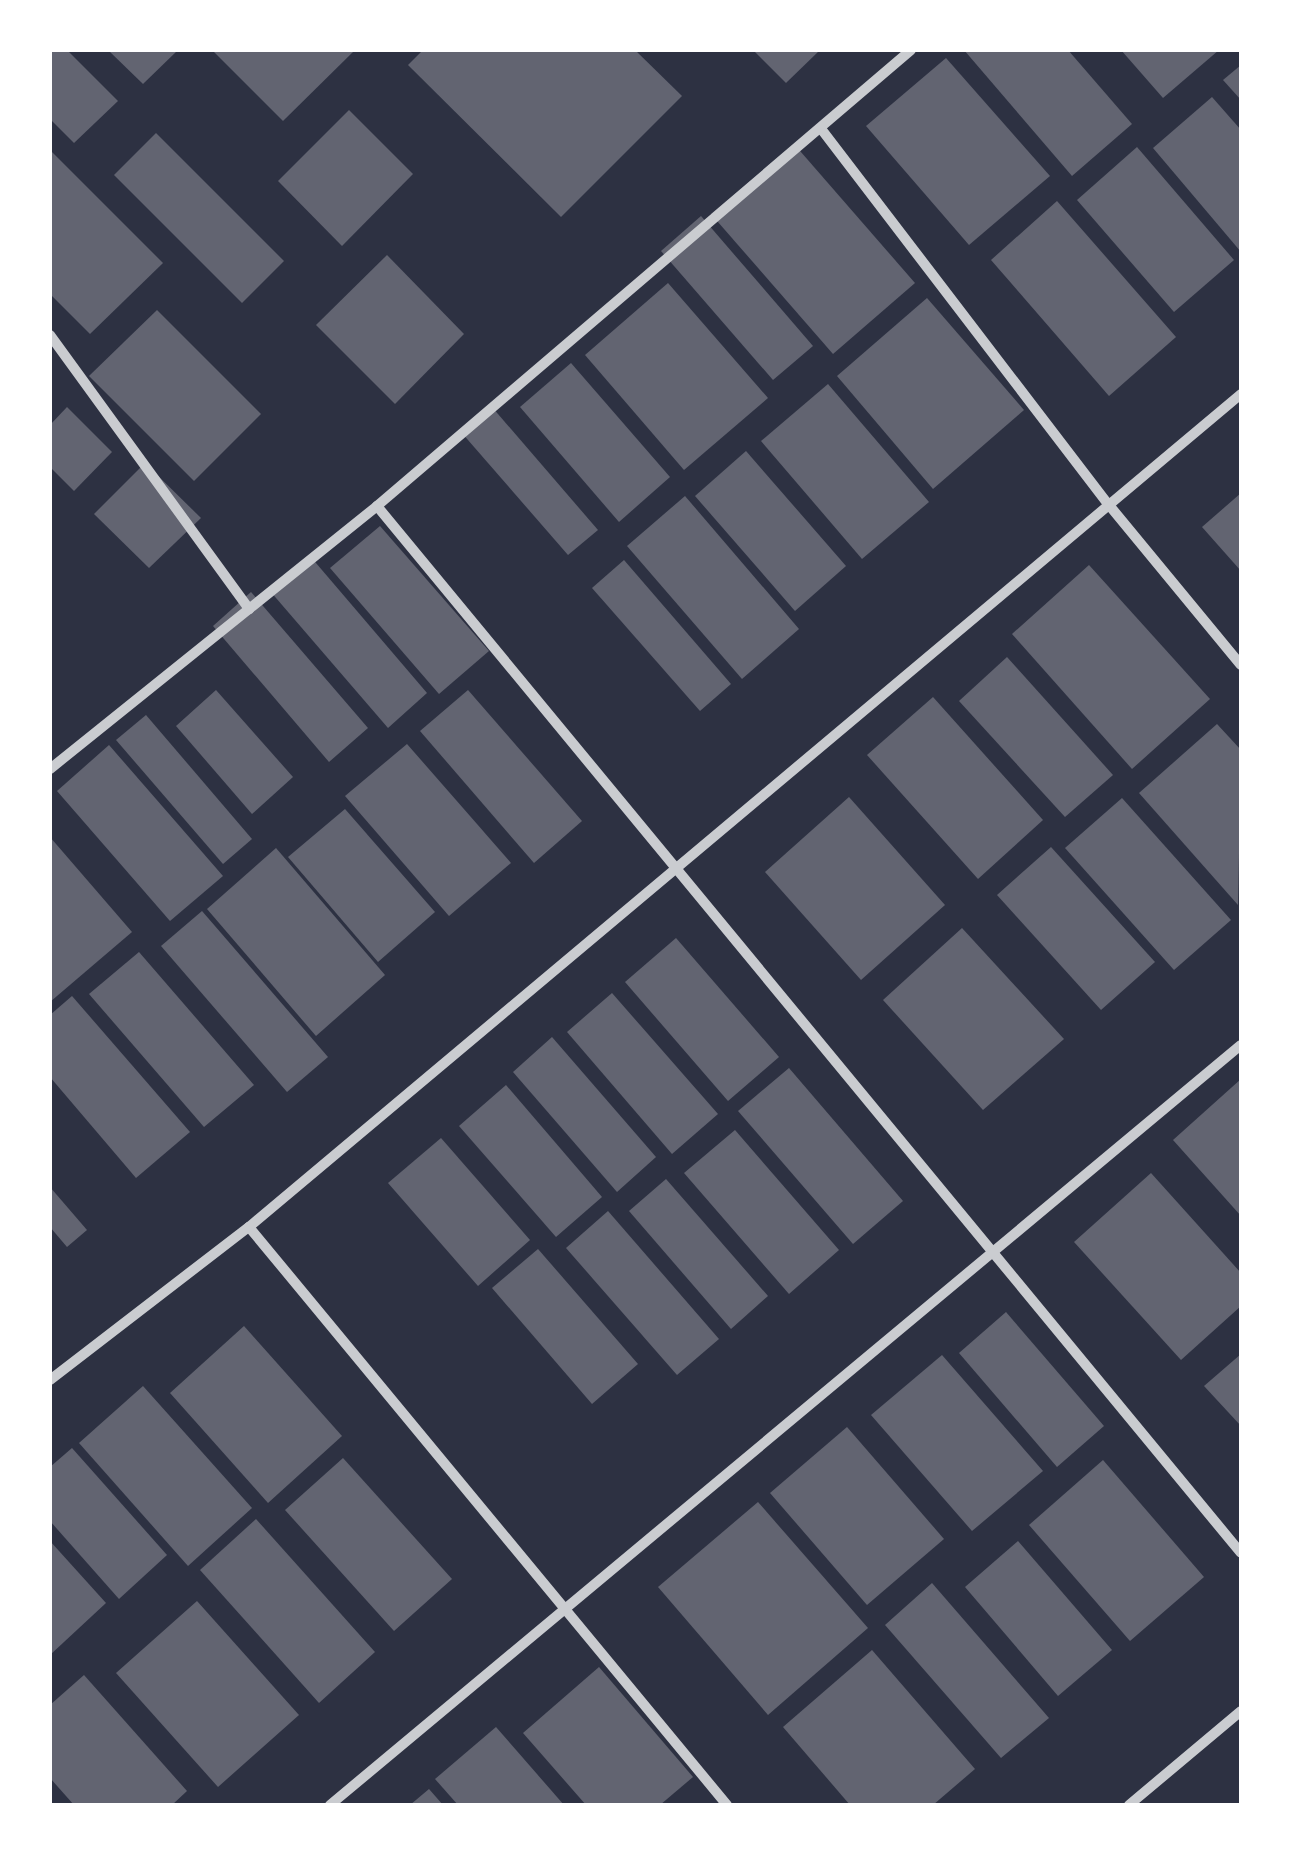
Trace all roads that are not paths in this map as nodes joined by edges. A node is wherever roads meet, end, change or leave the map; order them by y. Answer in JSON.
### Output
{"nodes":[{"id":1,"x":911,"y":50,"type":"edge"},
{"id":2,"x":822,"y":130,"type":"junction"},
{"id":3,"x":50,"y":335,"type":"edge"},
{"id":4,"x":1241,"y":394,"type":"edge"},
{"id":5,"x":1109,"y":505,"type":"junction"},
{"id":6,"x":377,"y":506,"type":"junction"},
{"id":7,"x":249,"y":608,"type":"junction"},
{"id":8,"x":1241,"y":665,"type":"edge"},
{"id":9,"x":50,"y":769,"type":"edge"},
{"id":10,"x":676,"y":869,"type":"junction"},
{"id":11,"x":1241,"y":1045,"type":"edge"},
{"id":12,"x":249,"y":1227,"type":"junction"},
{"id":13,"x":992,"y":1252,"type":"junction"},
{"id":14,"x":50,"y":1380,"type":"edge"},
{"id":15,"x":1241,"y":1553,"type":"edge"},
{"id":16,"x":564,"y":1609,"type":"junction"},
{"id":17,"x":1241,"y":1711,"type":"edge"},
{"id":18,"x":330,"y":1805,"type":"edge"},
{"id":19,"x":727,"y":1805,"type":"edge"},
{"id":20,"x":1129,"y":1805,"type":"edge"}],
"edges":[{"from":1,"to":2,"type":"street"},
{"from":2,"to":5,"type":"street"},
{"from":2,"to":6,"type":"street"},
{"from":3,"to":7,"type":"street"},
{"from":4,"to":5,"type":"street"},
{"from":5,"to":8,"type":"street"},
{"from":5,"to":10,"type":"street"},
{"from":6,"to":7,"type":"street"},
{"from":6,"to":10,"type":"street"},
{"from":7,"to":9,"type":"street"},
{"from":10,"to":12,"type":"street"},
{"from":10,"to":13,"type":"street"},
{"from":11,"to":13,"type":"street"},
{"from":12,"to":14,"type":"street"},
{"from":12,"to":16,"type":"street"},
{"from":13,"to":15,"type":"street"},
{"from":13,"to":16,"type":"street"},
{"from":16,"to":18,"type":"street"},
{"from":16,"to":19,"type":"street"},
{"from":17,"to":20,"type":"street"}]}
